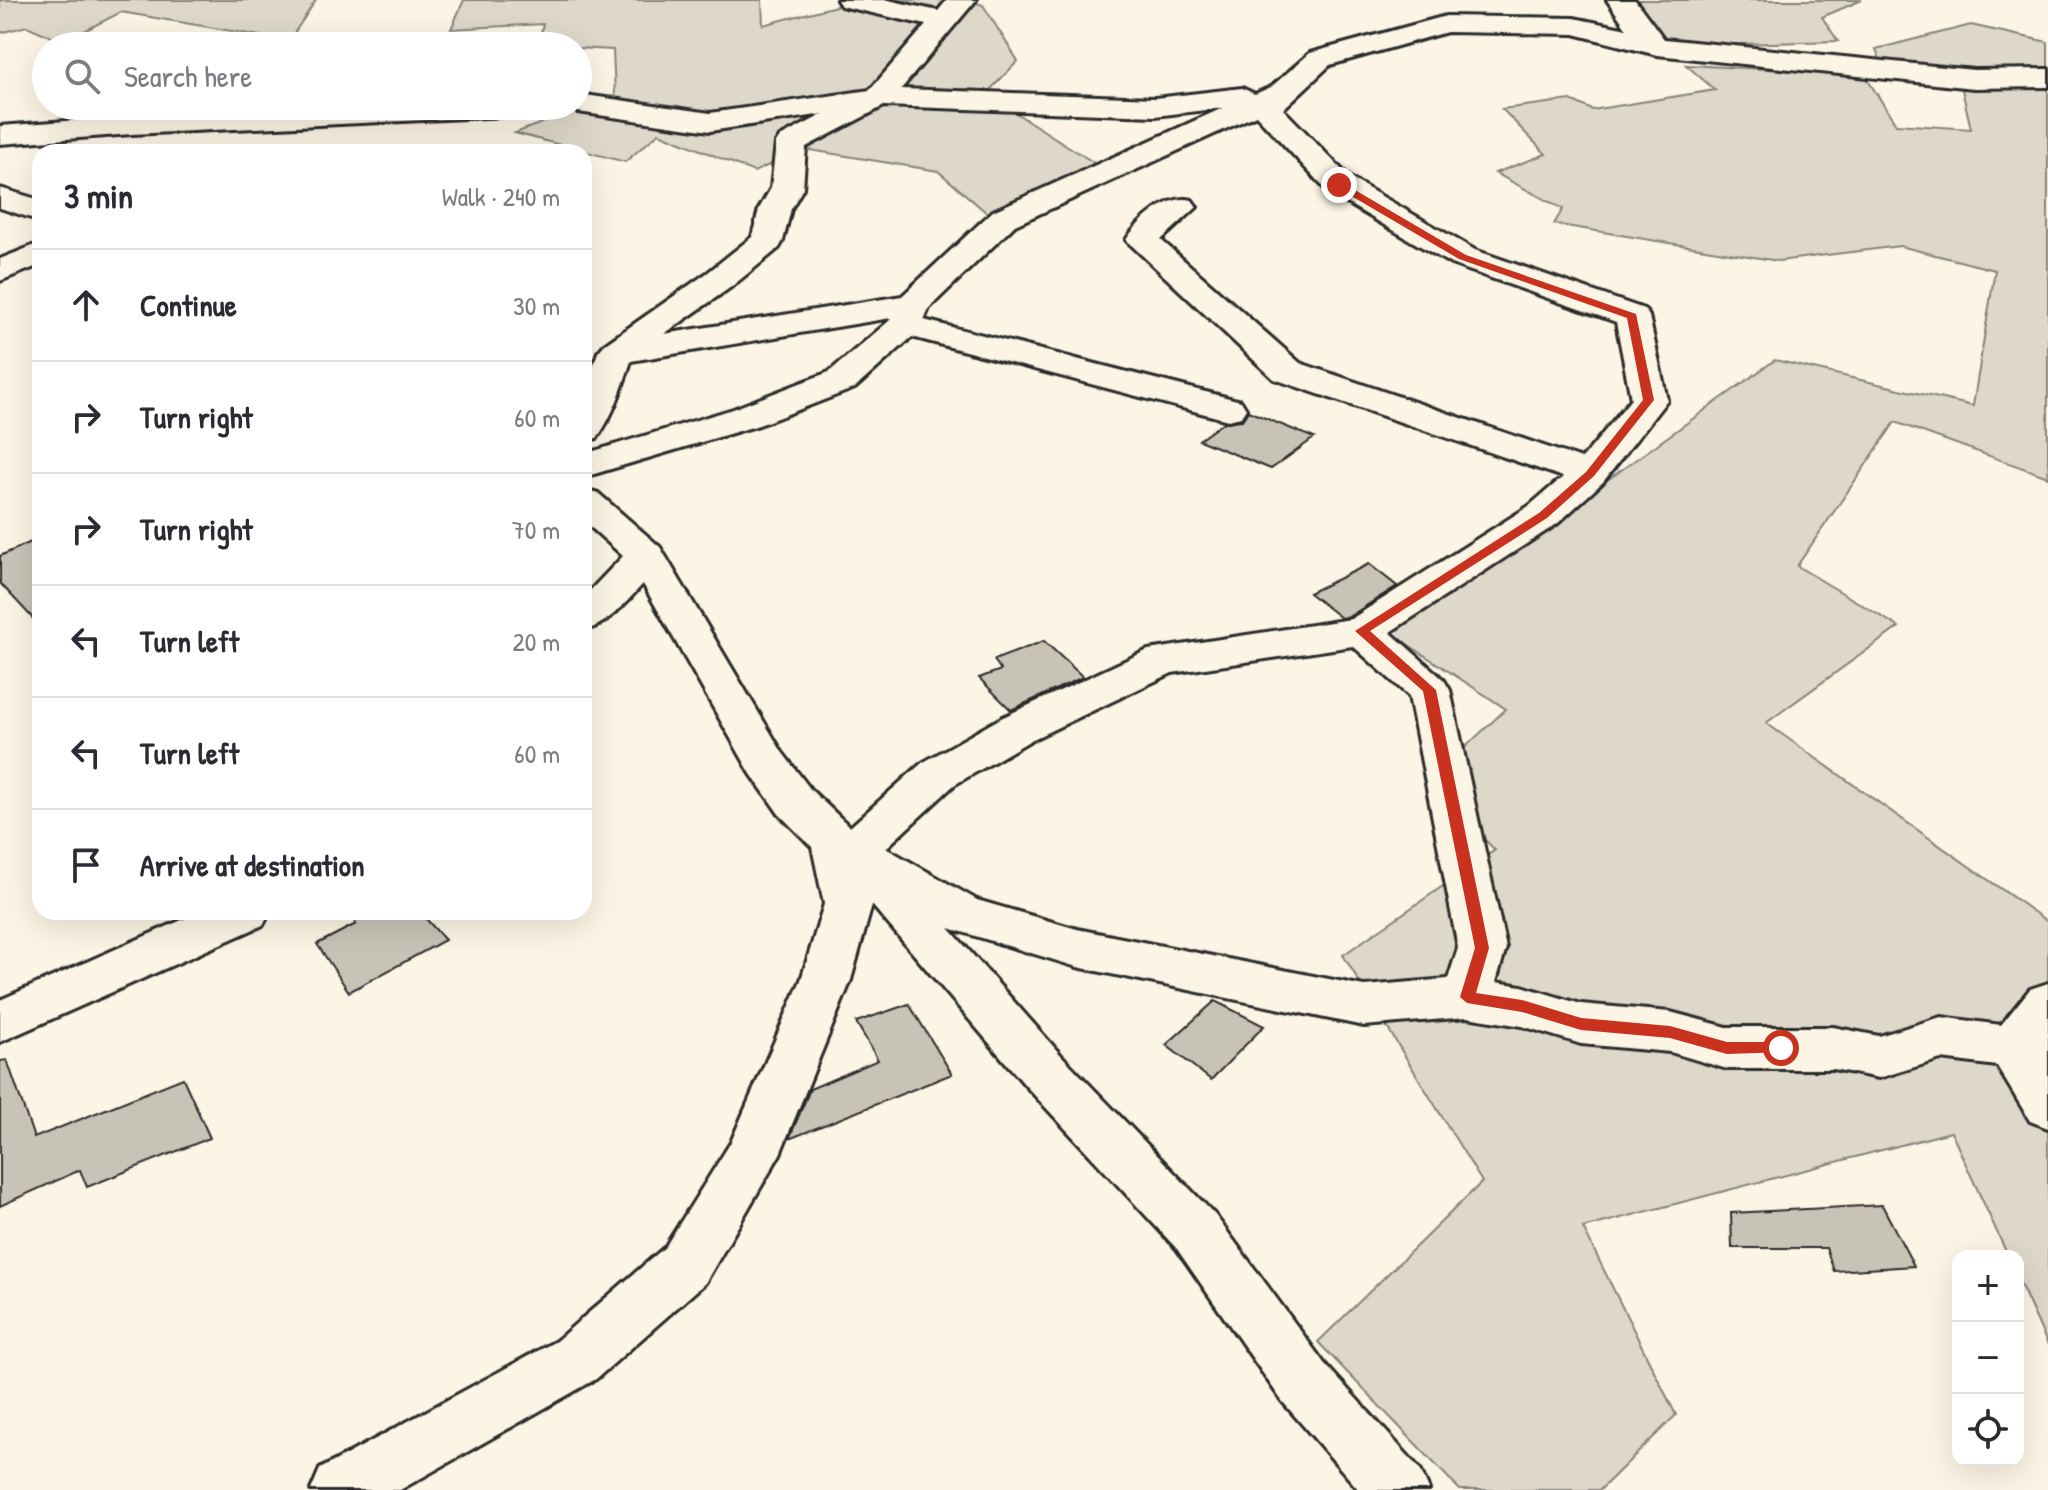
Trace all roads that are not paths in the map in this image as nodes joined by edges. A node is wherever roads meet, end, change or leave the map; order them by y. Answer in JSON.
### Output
{"nodes":[{"id":1,"x":851,"y":0,"type":"edge"},
{"id":2,"x":1438,"y":0,"type":"edge"},
{"id":3,"x":1504,"y":0,"type":"edge"},
{"id":4,"x":1621,"y":0,"type":"edge"},
{"id":5,"x":952,"y":10,"type":"edge"},
{"id":6,"x":1574,"y":26,"type":"junction"},
{"id":7,"x":1650,"y":43,"type":"junction"},
{"id":8,"x":2048,"y":78,"type":"edge"},
{"id":9,"x":1281,"y":93,"type":"junction"},
{"id":10,"x":879,"y":97,"type":"junction"},
{"id":11,"x":592,"y":105,"type":"edge"},
{"id":12,"x":208,"y":120,"type":"edge"},
{"id":13,"x":368,"y":120,"type":"edge"},
{"id":14,"x":0,"y":135,"type":"edge"},
{"id":15,"x":341,"y":143,"type":"dead end"},
{"id":16,"x":0,"y":197,"type":"edge"},
{"id":17,"x":1181,"y":207,"type":"dead end"},
{"id":18,"x":32,"y":208,"type":"edge"},
{"id":19,"x":32,"y":257,"type":"edge"},
{"id":20,"x":0,"y":271,"type":"edge"},
{"id":21,"x":909,"y":314,"type":"junction"},
{"id":22,"x":616,"y":352,"type":"junction"},
{"id":23,"x":1228,"y":409,"type":"dead end"},
{"id":24,"x":592,"y":416,"type":"edge"},
{"id":25,"x":592,"y":464,"type":"edge"},
{"id":26,"x":1590,"y":474,"type":"junction"},
{"id":27,"x":592,"y":508,"type":"edge"},
{"id":28,"x":646,"y":556,"type":"junction"},
{"id":29,"x":592,"y":611,"type":"edge"},
{"id":30,"x":1362,"y":631,"type":"junction"},
{"id":31,"x":844,"y":847,"type":"junction"},
{"id":32,"x":228,"y":920,"type":"edge"},
{"id":33,"x":1467,"y":997,"type":"junction"},
{"id":34,"x":2048,"y":1003,"type":"edge"},
{"id":35,"x":0,"y":1022,"type":"edge"},
{"id":36,"x":2030,"y":1052,"type":"edge"},
{"id":37,"x":2048,"y":1106,"type":"edge"},
{"id":38,"x":341,"y":1490,"type":"edge"},
{"id":39,"x":1399,"y":1490,"type":"edge"}],
"edges":[{"from":1,"to":5,"type":"street"},
{"from":2,"to":6,"type":"street"},
{"from":3,"to":6,"type":"street"},
{"from":4,"to":7,"type":"street"},
{"from":5,"to":10,"type":"street"},
{"from":6,"to":7,"type":"street"},
{"from":6,"to":9,"type":"street"},
{"from":7,"to":8,"type":"street"},
{"from":9,"to":10,"type":"street"},
{"from":9,"to":21,"type":"street"},
{"from":9,"to":26,"type":"street"},
{"from":10,"to":11,"type":"street"},
{"from":10,"to":22,"type":"street"},
{"from":12,"to":14,"type":"street"},
{"from":13,"to":15,"type":"street"},
{"from":16,"to":18,"type":"street"},
{"from":17,"to":26,"type":"street"},
{"from":19,"to":20,"type":"street"},
{"from":21,"to":22,"type":"street"},
{"from":21,"to":23,"type":"street"},
{"from":21,"to":25,"type":"street"},
{"from":22,"to":24,"type":"street"},
{"from":26,"to":30,"type":"street"},
{"from":27,"to":28,"type":"street"},
{"from":28,"to":29,"type":"street"},
{"from":28,"to":31,"type":"street"},
{"from":30,"to":31,"type":"street"},
{"from":30,"to":33,"type":"street"},
{"from":31,"to":33,"type":"street"},
{"from":31,"to":38,"type":"street"},
{"from":31,"to":39,"type":"street"},
{"from":32,"to":35,"type":"street"},
{"from":33,"to":36,"type":"street"},
{"from":34,"to":36,"type":"street"},
{"from":36,"to":37,"type":"street"}]}
